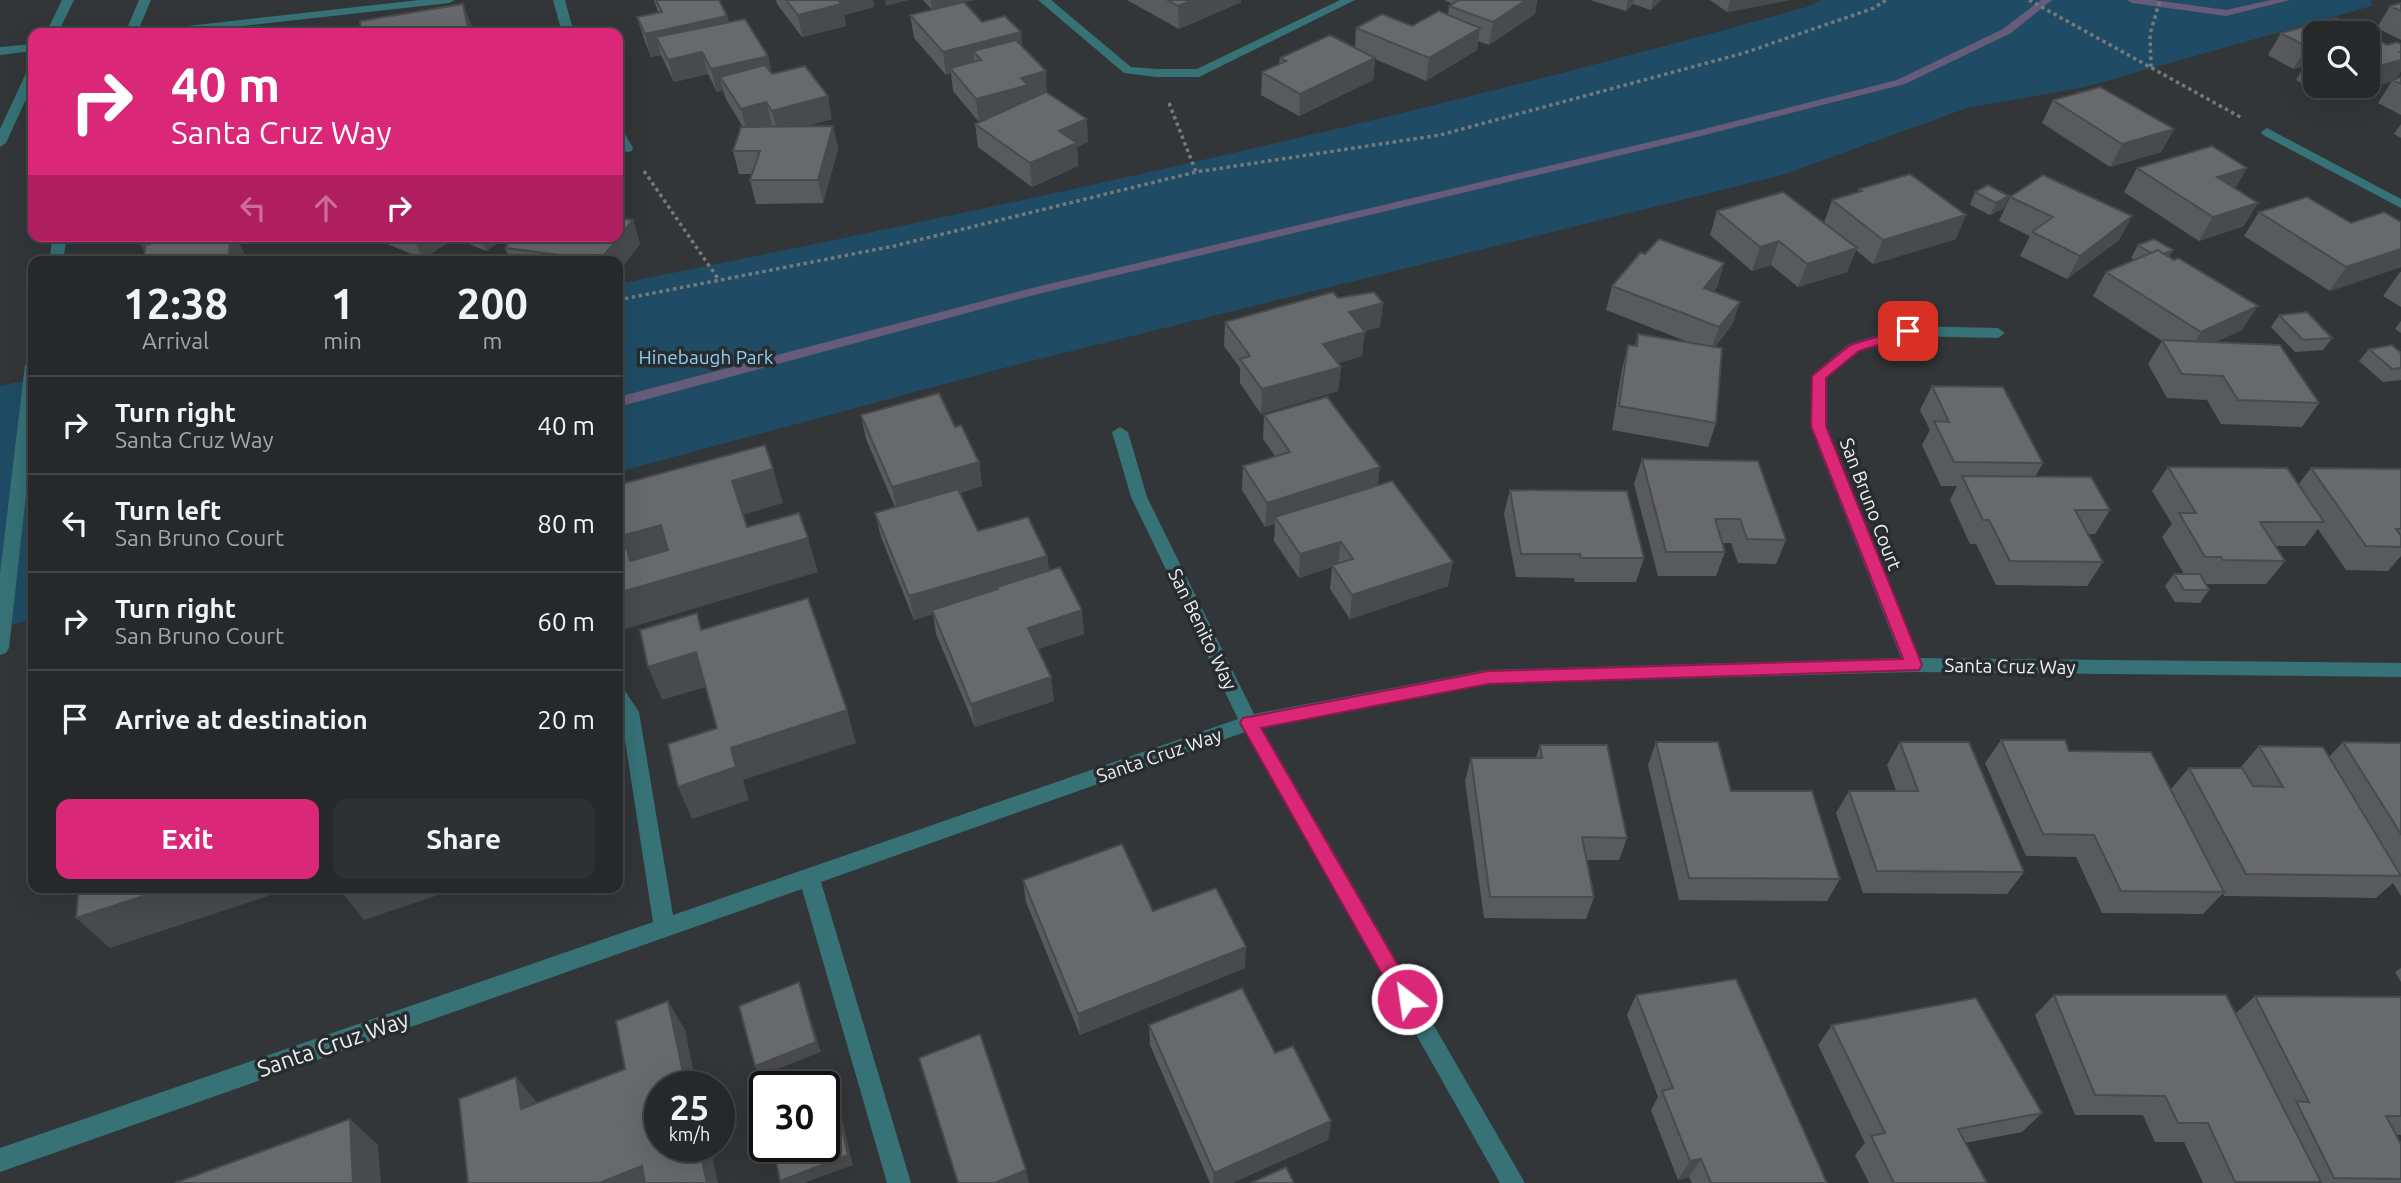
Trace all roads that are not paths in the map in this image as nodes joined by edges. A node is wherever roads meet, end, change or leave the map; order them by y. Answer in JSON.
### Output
{"nodes":[{"id":1,"x":68,"y":0,"type":"edge"},
{"id":2,"x":145,"y":0,"type":"edge"},
{"id":3,"x":449,"y":0,"type":"edge"},
{"id":4,"x":559,"y":0,"type":"edge"},
{"id":5,"x":1044,"y":0,"type":"edge"},
{"id":6,"x":1349,"y":0,"type":"edge"},
{"id":7,"x":54,"y":28,"type":"edge"},
{"id":8,"x":133,"y":28,"type":"edge"},
{"id":9,"x":197,"y":28,"type":"edge"},
{"id":10,"x":566,"y":28,"type":"edge"},
{"id":11,"x":28,"y":48,"type":"edge"},
{"id":12,"x":0,"y":51,"type":"edge"},
{"id":13,"x":28,"y":82,"type":"edge"},
{"id":14,"x":2267,"y":132,"type":"road end"},
{"id":15,"x":623,"y":141,"type":"edge"},
{"id":16,"x":0,"y":143,"type":"edge"},
{"id":17,"x":627,"y":148,"type":"road end"},
{"id":18,"x":2401,"y":204,"type":"edge"},
{"id":19,"x":1998,"y":333,"type":"dead end"},
{"id":20,"x":28,"y":410,"type":"edge"},
{"id":21,"x":1119,"y":432,"type":"dead end"},
{"id":22,"x":0,"y":648,"type":"edge"},
{"id":23,"x":1913,"y":665,"type":"junction"},
{"id":24,"x":2401,"y":670,"type":"edge"},
{"id":25,"x":623,"y":703,"type":"edge"},
{"id":26,"x":1249,"y":723,"type":"junction"},
{"id":27,"x":809,"y":877,"type":"junction"},
{"id":28,"x":665,"y":928,"type":"junction"},
{"id":29,"x":0,"y":1160,"type":"edge"},
{"id":30,"x":900,"y":1183,"type":"edge"},
{"id":31,"x":1513,"y":1183,"type":"edge"}],
"edges":[{"from":1,"to":7,"type":"street"},
{"from":2,"to":8,"type":"street"},
{"from":3,"to":9,"type":"street"},
{"from":4,"to":10,"type":"street"},
{"from":5,"to":6,"type":"street"},
{"from":11,"to":12,"type":"street"},
{"from":13,"to":16,"type":"street"},
{"from":14,"to":18,"type":"street"},
{"from":15,"to":17,"type":"street"},
{"from":19,"to":23,"type":"street","name":"San Bruno Court"},
{"from":20,"to":22,"type":"street"},
{"from":21,"to":26,"type":"street","name":"San Benito Way"},
{"from":23,"to":24,"type":"street","name":"Santa Cruz Way"},
{"from":23,"to":26,"type":"street","name":"Santa Cruz Way"},
{"from":25,"to":28,"type":"street"},
{"from":26,"to":27,"type":"street","name":"Santa Cruz Way"},
{"from":26,"to":31,"type":"street","name":"San Benito Way"},
{"from":27,"to":28,"type":"street","name":"Santa Cruz Way"},
{"from":27,"to":30,"type":"street"},
{"from":28,"to":29,"type":"street","name":"Santa Cruz Way"}]}
